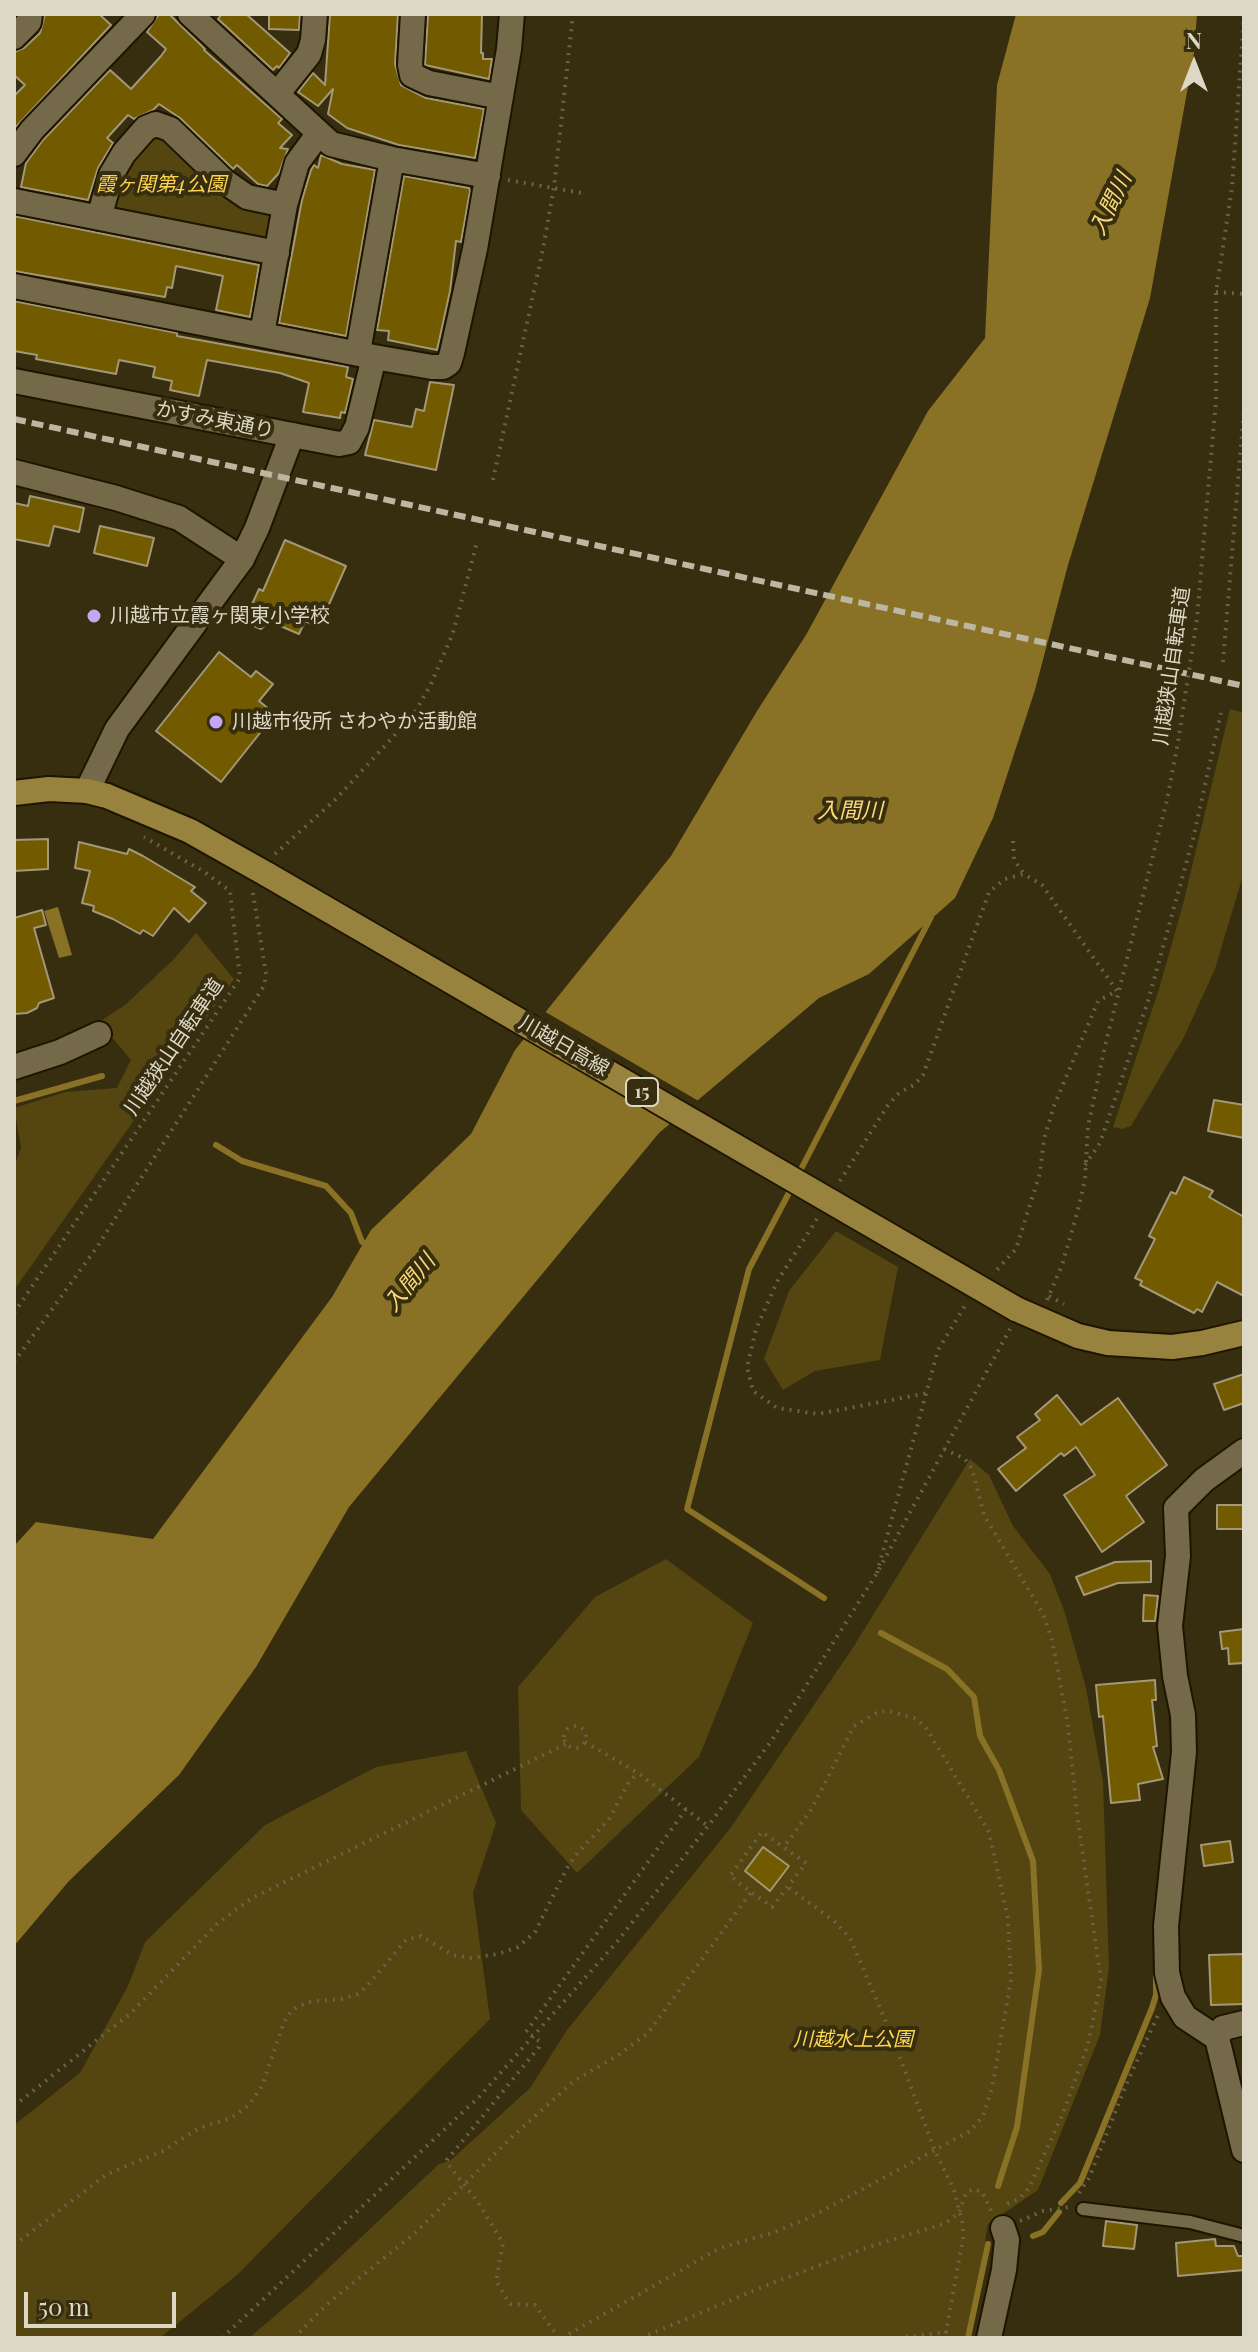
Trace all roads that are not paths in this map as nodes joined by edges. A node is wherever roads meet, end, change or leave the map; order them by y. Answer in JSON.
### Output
{"nodes":[{"id":1,"x":30,"y":14,"type":"edge"},
{"id":2,"x":143,"y":14,"type":"edge"},
{"id":3,"x":190,"y":14,"type":"edge"},
{"id":4,"x":315,"y":14,"type":"edge"},
{"id":5,"x":413,"y":14,"type":"edge"},
{"id":6,"x":512,"y":14,"type":"edge"},
{"id":7,"x":14,"y":37,"type":"edge"},
{"id":8,"x":278,"y":93,"type":"junction"},
{"id":9,"x":501,"y":97,"type":"junction"},
{"id":10,"x":319,"y":133,"type":"junction"},
{"id":11,"x":14,"y":154,"type":"edge"},
{"id":12,"x":392,"y":159,"type":"junction"},
{"id":13,"x":497,"y":178,"type":"junction"},
{"id":14,"x":14,"y":201,"type":"edge"},
{"id":15,"x":285,"y":205,"type":"junction"},
{"id":16,"x":99,"y":218,"type":"junction"},
{"id":17,"x":277,"y":253,"type":"junction"},
{"id":18,"x":14,"y":286,"type":"edge"},
{"id":19,"x":262,"y":334,"type":"junction"},
{"id":20,"x":366,"y":354,"type":"junction"},
{"id":21,"x":14,"y":381,"type":"edge"},
{"id":22,"x":292,"y":435,"type":"junction"},
{"id":23,"x":14,"y":472,"type":"edge"},
{"id":24,"x":242,"y":559,"type":"junction"},
{"id":25,"x":87,"y":791,"type":"junction"},
{"id":26,"x":14,"y":793,"type":"edge"},
{"id":27,"x":99,"y":1034,"type":"dead end"},
{"id":28,"x":14,"y":1067,"type":"edge"},
{"id":29,"x":1244,"y":1333,"type":"edge"},
{"id":30,"x":1244,"y":1451,"type":"edge"},
{"id":31,"x":1244,"y":2023,"type":"edge"},
{"id":32,"x":1217,"y":2038,"type":"junction"},
{"id":33,"x":1244,"y":2150,"type":"edge"},
{"id":34,"x":1083,"y":2209,"type":"road end"},
{"id":35,"x":996,"y":2218,"type":"road end"},
{"id":36,"x":1244,"y":2236,"type":"edge"},
{"id":37,"x":989,"y":2338,"type":"edge"}],
"edges":[{"from":1,"to":7,"type":"street"},
{"from":2,"to":11,"type":"street"},
{"from":3,"to":8,"type":"street"},
{"from":4,"to":8,"type":"street"},
{"from":5,"to":9,"type":"street"},
{"from":6,"to":9,"type":"street"},
{"from":8,"to":10,"type":"street"},
{"from":9,"to":13,"type":"street"},
{"from":10,"to":12,"type":"street"},
{"from":10,"to":15,"type":"street"},
{"from":12,"to":13,"type":"street"},
{"from":12,"to":20,"type":"street"},
{"from":13,"to":20,"type":"street"},
{"from":14,"to":16,"type":"street"},
{"from":15,"to":16,"type":"street"},
{"from":15,"to":17,"type":"street"},
{"from":16,"to":17,"type":"street"},
{"from":17,"to":19,"type":"street"},
{"from":18,"to":19,"type":"street"},
{"from":19,"to":20,"type":"street"},
{"from":20,"to":22,"type":"street"},
{"from":21,"to":22,"type":"street","name":"かすみ東通り"},
{"from":22,"to":24,"type":"street","name":"かすみ東通り"},
{"from":23,"to":24,"type":"street"},
{"from":24,"to":25,"type":"street","name":"かすみ東通り"},
{"from":25,"to":26,"type":"main road","name":"川越日高線","number":"15"},
{"from":25,"to":29,"type":"main road","name":"川越日高線","number":"15","bridge":true},
{"from":27,"to":28,"type":"street"},
{"from":30,"to":32,"type":"street"},
{"from":31,"to":32,"type":"street"},
{"from":32,"to":33,"type":"street"},
{"from":34,"to":36,"type":"lane"},
{"from":35,"to":37,"type":"street"}]}
